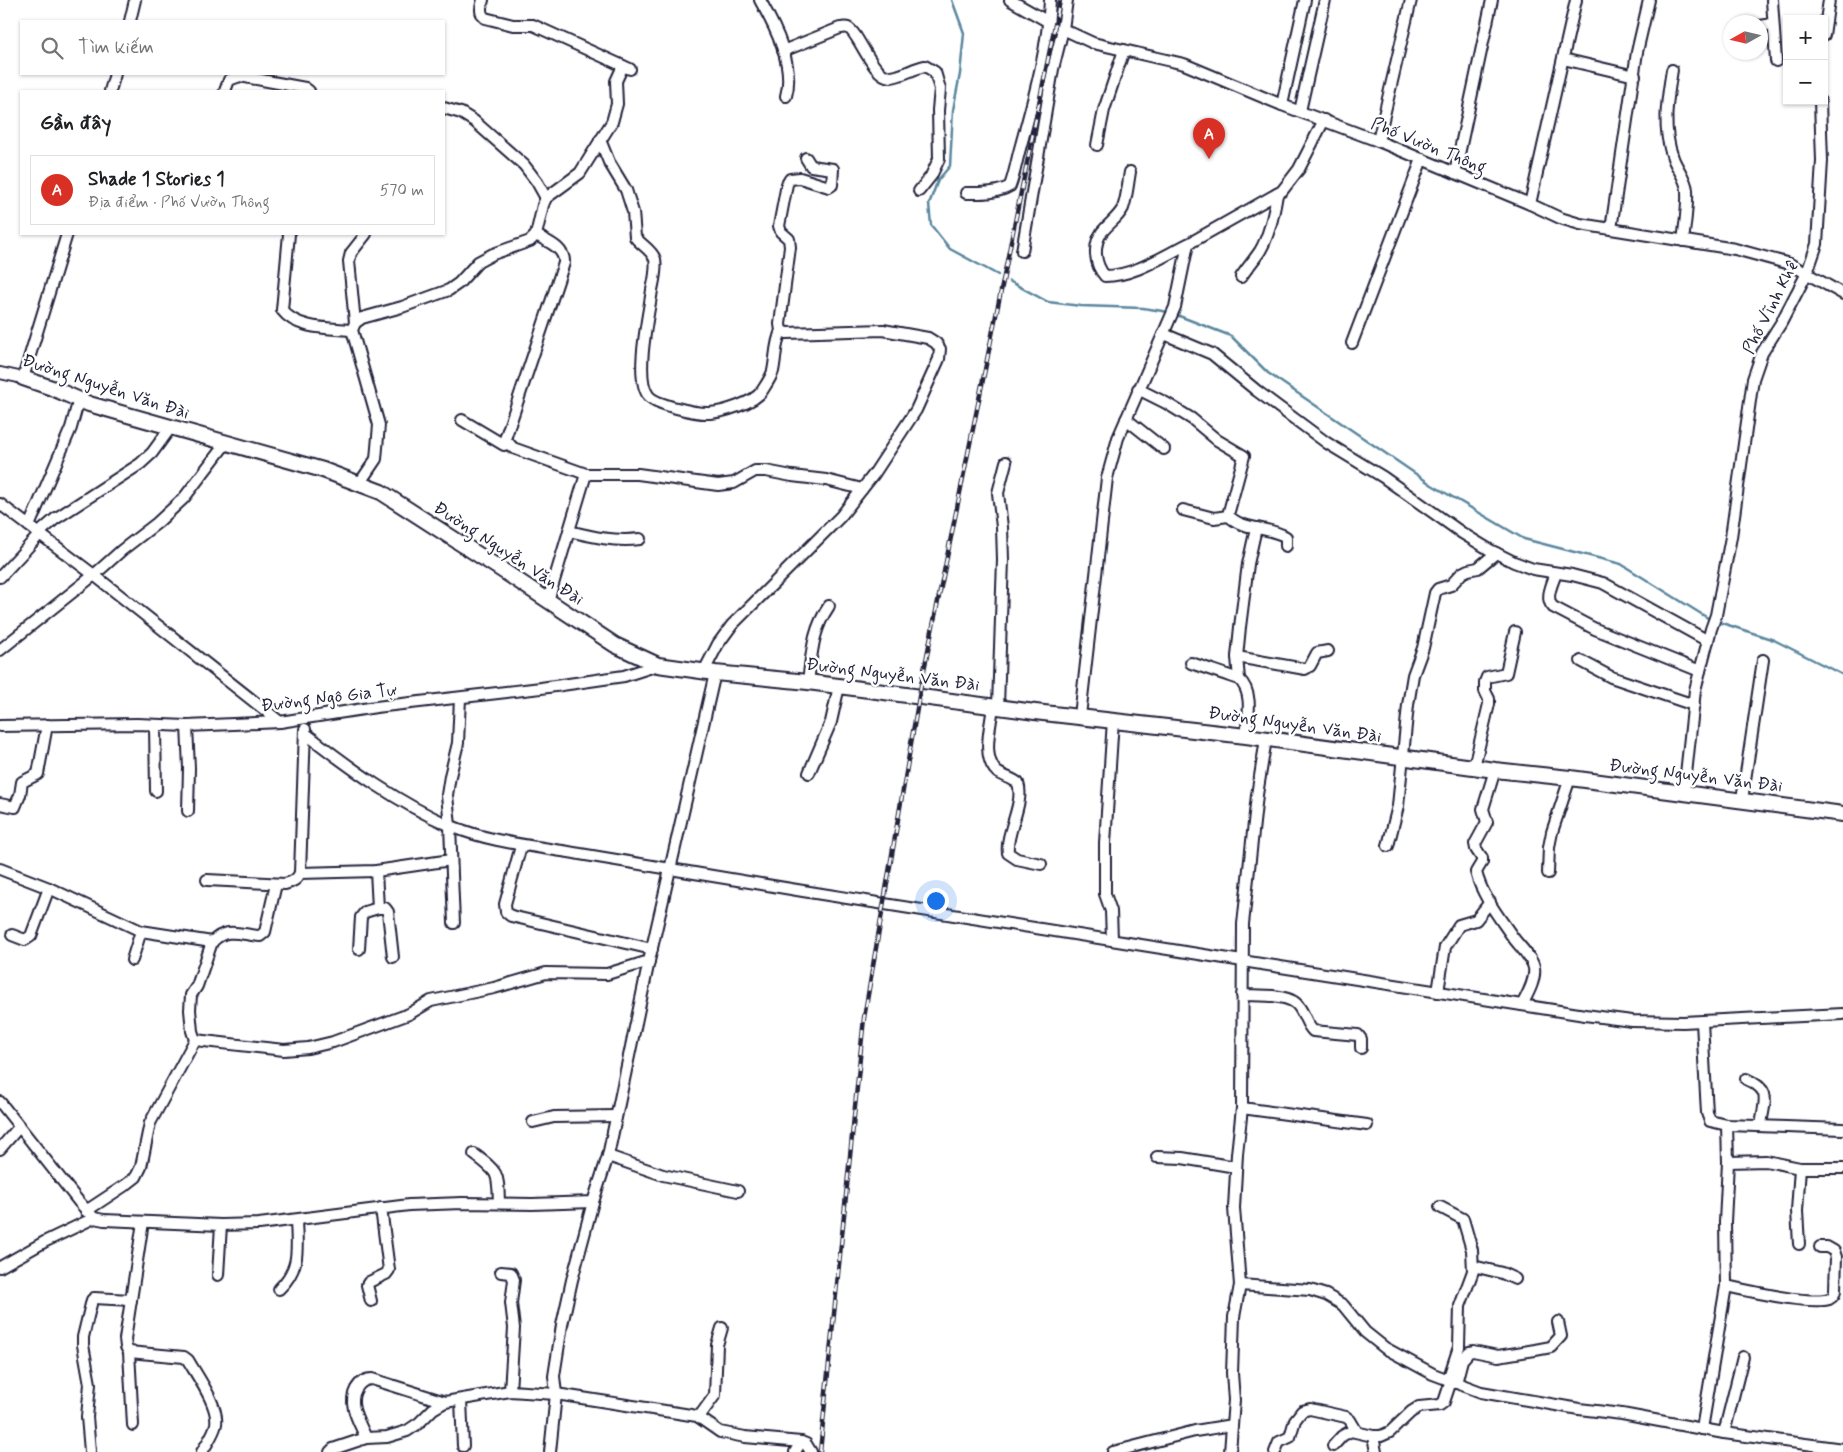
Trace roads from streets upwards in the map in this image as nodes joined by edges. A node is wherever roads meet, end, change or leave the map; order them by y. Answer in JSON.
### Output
{"nodes":[{"id":1,"x":135,"y":0,"type":"edge"},
{"id":2,"x":483,"y":0,"type":"edge"},
{"id":3,"x":760,"y":0,"type":"edge"},
{"id":4,"x":1010,"y":0,"type":"edge"},
{"id":5,"x":1050,"y":0,"type":"edge"},
{"id":6,"x":1067,"y":0,"type":"edge"},
{"id":7,"x":1305,"y":0,"type":"edge"},
{"id":8,"x":1326,"y":0,"type":"edge"},
{"id":9,"x":1411,"y":0,"type":"edge"},
{"id":10,"x":1492,"y":0,"type":"edge"},
{"id":11,"x":1649,"y":0,"type":"edge"},
{"id":12,"x":1772,"y":0,"type":"edge"},
{"id":13,"x":1829,"y":0,"type":"edge"},
{"id":14,"x":1573,"y":1,"type":"edge"},
{"id":15,"x":1827,"y":15,"type":"edge"},
{"id":16,"x":130,"y":20,"type":"edge"},
{"id":17,"x":1049,"y":22,"type":"junction"},
{"id":18,"x":1772,"y":24,"type":"junction"},
{"id":19,"x":1768,"y":25,"type":"edge"},
{"id":20,"x":1063,"y":29,"type":"junction"},
{"id":21,"x":1124,"y":50,"type":"junction"},
{"id":22,"x":783,"y":51,"type":"junction"},
{"id":23,"x":1563,"y":60,"type":"junction"},
{"id":24,"x":1776,"y":61,"type":"dead end"},
{"id":25,"x":1672,"y":70,"type":"dead end"},
{"id":26,"x":115,"y":75,"type":"edge"},
{"id":27,"x":1635,"y":76,"type":"junction"},
{"id":28,"x":228,"y":77,"type":"edge"},
{"id":29,"x":110,"y":90,"type":"edge"},
{"id":30,"x":226,"y":90,"type":"edge"},
{"id":31,"x":308,"y":90,"type":"edge"},
{"id":32,"x":786,"y":96,"type":"dead end"},
{"id":33,"x":1282,"y":105,"type":"junction"},
{"id":34,"x":1820,"y":105,"type":"edge"},
{"id":35,"x":445,"y":108,"type":"edge"},
{"id":36,"x":1300,"y":111,"type":"junction"},
{"id":37,"x":1324,"y":120,"type":"junction"},
{"id":38,"x":600,"y":140,"type":"junction"},
{"id":39,"x":1378,"y":141,"type":"junction"},
{"id":40,"x":1096,"y":144,"type":"dead end"},
{"id":41,"x":806,"y":158,"type":"dead end"},
{"id":42,"x":1422,"y":159,"type":"junction"},
{"id":43,"x":1130,"y":172,"type":"dead end"},
{"id":44,"x":1455,"y":172,"type":"junction"},
{"id":45,"x":919,"y":191,"type":"dead end"},
{"id":46,"x":966,"y":193,"type":"dead end"},
{"id":47,"x":1277,"y":194,"type":"junction"},
{"id":48,"x":546,"y":198,"type":"junction"},
{"id":49,"x":1530,"y":204,"type":"junction"},
{"id":50,"x":1611,"y":229,"type":"junction"},
{"id":51,"x":67,"y":235,"type":"edge"},
{"id":52,"x":289,"y":235,"type":"edge"},
{"id":53,"x":365,"y":235,"type":"edge"},
{"id":54,"x":536,"y":235,"type":"junction"},
{"id":55,"x":1683,"y":241,"type":"junction"},
{"id":56,"x":1188,"y":244,"type":"junction"},
{"id":57,"x":1022,"y":251,"type":"dead end"},
{"id":58,"x":1807,"y":273,"type":"junction"},
{"id":59,"x":1242,"y":277,"type":"dead end"},
{"id":60,"x":1843,"y":294,"type":"edge"},
{"id":61,"x":353,"y":326,"type":"junction"},
{"id":62,"x":781,"y":330,"type":"junction"},
{"id":63,"x":1164,"y":334,"type":"junction"},
{"id":64,"x":1352,"y":343,"type":"dead end"},
{"id":65,"x":0,"y":373,"type":"edge"},
{"id":66,"x":23,"y":378,"type":"junction"},
{"id":67,"x":1138,"y":389,"type":"junction"},
{"id":68,"x":79,"y":399,"type":"junction"},
{"id":69,"x":462,"y":420,"type":"dead end"},
{"id":70,"x":1126,"y":420,"type":"junction"},
{"id":71,"x":171,"y":428,"type":"junction"},
{"id":72,"x":226,"y":443,"type":"junction"},
{"id":73,"x":508,"y":444,"type":"junction"},
{"id":74,"x":1164,"y":449,"type":"dead end"},
{"id":75,"x":1006,"y":462,"type":"dead end"},
{"id":76,"x":586,"y":474,"type":"junction"},
{"id":77,"x":359,"y":484,"type":"junction"},
{"id":78,"x":862,"y":489,"type":"junction"},
{"id":79,"x":0,"y":504,"type":"edge"},
{"id":80,"x":1182,"y":510,"type":"dead end"},
{"id":81,"x":1228,"y":516,"type":"junction"},
{"id":82,"x":29,"y":526,"type":"junction"},
{"id":83,"x":1256,"y":528,"type":"junction"},
{"id":84,"x":569,"y":532,"type":"junction"},
{"id":85,"x":39,"y":534,"type":"junction"},
{"id":86,"x":640,"y":539,"type":"dead end"},
{"id":87,"x":1286,"y":546,"type":"dead end"},
{"id":88,"x":1496,"y":553,"type":"junction"},
{"id":89,"x":1556,"y":573,"type":"junction"},
{"id":90,"x":94,"y":575,"type":"junction"},
{"id":91,"x":0,"y":577,"type":"edge"},
{"id":92,"x":548,"y":600,"type":"junction"},
{"id":93,"x":829,"y":606,"type":"dead end"},
{"id":94,"x":1515,"y":632,"type":"dead end"},
{"id":95,"x":1708,"y":641,"type":"junction"},
{"id":96,"x":0,"y":650,"type":"edge"},
{"id":97,"x":1328,"y":651,"type":"dead end"},
{"id":98,"x":1237,"y":657,"type":"junction"},
{"id":99,"x":1763,"y":660,"type":"dead end"},
{"id":100,"x":1580,"y":661,"type":"dead end"},
{"id":101,"x":1191,"y":663,"type":"dead end"},
{"id":102,"x":658,"y":665,"type":"junction"},
{"id":103,"x":1700,"y":671,"type":"junction"},
{"id":104,"x":710,"y":672,"type":"junction"},
{"id":105,"x":1239,"y":679,"type":"junction"},
{"id":106,"x":808,"y":682,"type":"junction"},
{"id":107,"x":839,"y":686,"type":"junction"},
{"id":108,"x":460,"y":698,"type":"junction"},
{"id":109,"x":996,"y":706,"type":"junction"},
{"id":110,"x":1694,"y":706,"type":"junction"},
{"id":111,"x":1080,"y":716,"type":"junction"},
{"id":112,"x":306,"y":719,"type":"junction"},
{"id":113,"x":1113,"y":720,"type":"junction"},
{"id":114,"x":280,"y":722,"type":"junction"},
{"id":115,"x":47,"y":725,"type":"junction"},
{"id":116,"x":155,"y":725,"type":"junction"},
{"id":117,"x":0,"y":726,"type":"edge"},
{"id":118,"x":187,"y":726,"type":"junction"},
{"id":119,"x":305,"y":733,"type":"junction"},
{"id":120,"x":1246,"y":736,"type":"junction"},
{"id":121,"x":1266,"y":740,"type":"junction"},
{"id":122,"x":1403,"y":757,"type":"junction"},
{"id":123,"x":1474,"y":767,"type":"junction"},
{"id":124,"x":1495,"y":770,"type":"junction"},
{"id":125,"x":809,"y":774,"type":"dead end"},
{"id":126,"x":1570,"y":778,"type":"junction"},
{"id":127,"x":156,"y":791,"type":"dead end"},
{"id":128,"x":1684,"y":794,"type":"junction"},
{"id":129,"x":1742,"y":800,"type":"junction"},
{"id":130,"x":0,"y":804,"type":"edge"},
{"id":131,"x":188,"y":810,"type":"dead end"},
{"id":132,"x":1843,"y":814,"type":"edge"},
{"id":133,"x":450,"y":826,"type":"junction"},
{"id":134,"x":521,"y":846,"type":"junction"},
{"id":135,"x":1388,"y":846,"type":"dead end"},
{"id":136,"x":451,"y":860,"type":"junction"},
{"id":137,"x":1041,"y":864,"type":"dead end"},
{"id":138,"x":0,"y":869,"type":"edge"},
{"id":139,"x":671,"y":870,"type":"junction"},
{"id":140,"x":376,"y":871,"type":"junction"},
{"id":141,"x":300,"y":873,"type":"junction"},
{"id":142,"x":1548,"y":873,"type":"dead end"},
{"id":143,"x":207,"y":880,"type":"dead end"},
{"id":144,"x":276,"y":884,"type":"junction"},
{"id":145,"x":49,"y":888,"type":"junction"},
{"id":146,"x":1490,"y":902,"type":"junction"},
{"id":147,"x":378,"y":908,"type":"junction"},
{"id":148,"x":454,"y":923,"type":"dead end"},
{"id":149,"x":141,"y":931,"type":"junction"},
{"id":150,"x":12,"y":935,"type":"dead end"},
{"id":151,"x":1112,"y":939,"type":"junction"},
{"id":152,"x":212,"y":942,"type":"junction"},
{"id":153,"x":359,"y":949,"type":"dead end"},
{"id":154,"x":652,"y":949,"type":"junction"},
{"id":155,"x":393,"y":957,"type":"dead end"},
{"id":156,"x":132,"y":960,"type":"dead end"},
{"id":157,"x":1242,"y":960,"type":"junction"},
{"id":158,"x":649,"y":961,"type":"junction"},
{"id":159,"x":1438,"y":992,"type":"junction"},
{"id":160,"x":1242,"y":995,"type":"junction"},
{"id":161,"x":1522,"y":1005,"type":"junction"},
{"id":162,"x":1843,"y":1014,"type":"edge"},
{"id":163,"x":1702,"y":1022,"type":"junction"},
{"id":164,"x":195,"y":1040,"type":"junction"},
{"id":165,"x":1361,"y":1048,"type":"dead end"},
{"id":166,"x":1746,"y":1079,"type":"dead end"},
{"id":167,"x":0,"y":1102,"type":"edge"},
{"id":168,"x":1242,"y":1108,"type":"junction"},
{"id":169,"x":616,"y":1116,"type":"junction"},
{"id":170,"x":533,"y":1122,"type":"dead end"},
{"id":171,"x":1728,"y":1125,"type":"junction"},
{"id":172,"x":1761,"y":1125,"type":"junction"},
{"id":173,"x":1367,"y":1126,"type":"dead end"},
{"id":174,"x":19,"y":1127,"type":"junction"},
{"id":175,"x":1843,"y":1129,"type":"edge"},
{"id":176,"x":0,"y":1149,"type":"edge"},
{"id":177,"x":474,"y":1154,"type":"dead end"},
{"id":178,"x":608,"y":1156,"type":"junction"},
{"id":179,"x":1157,"y":1157,"type":"dead end"},
{"id":180,"x":1728,"y":1162,"type":"junction"},
{"id":181,"x":1236,"y":1167,"type":"junction"},
{"id":182,"x":1800,"y":1168,"type":"junction"},
{"id":183,"x":1843,"y":1168,"type":"edge"},
{"id":184,"x":738,"y":1191,"type":"dead end"},
{"id":185,"x":593,"y":1202,"type":"junction"},
{"id":186,"x":499,"y":1203,"type":"junction"},
{"id":187,"x":1440,"y":1207,"type":"dead end"},
{"id":188,"x":381,"y":1208,"type":"junction"},
{"id":189,"x":90,"y":1214,"type":"junction"},
{"id":190,"x":296,"y":1220,"type":"junction"},
{"id":191,"x":142,"y":1222,"type":"junction"},
{"id":192,"x":221,"y":1225,"type":"junction"},
{"id":193,"x":1799,"y":1244,"type":"dead end"},
{"id":194,"x":1820,"y":1247,"type":"dead end"},
{"id":195,"x":1473,"y":1266,"type":"junction"},
{"id":196,"x":0,"y":1267,"type":"edge"},
{"id":197,"x":501,"y":1272,"type":"dead end"},
{"id":198,"x":218,"y":1275,"type":"dead end"},
{"id":199,"x":1515,"y":1279,"type":"dead end"},
{"id":200,"x":1240,"y":1285,"type":"junction"},
{"id":201,"x":1726,"y":1286,"type":"junction"},
{"id":202,"x":279,"y":1288,"type":"dead end"},
{"id":203,"x":1839,"y":1288,"type":"edge"},
{"id":204,"x":130,"y":1300,"type":"junction"},
{"id":205,"x":372,"y":1302,"type":"dead end"},
{"id":206,"x":1558,"y":1322,"type":"dead end"},
{"id":207,"x":722,"y":1328,"type":"dead end"},
{"id":208,"x":129,"y":1352,"type":"junction"},
{"id":209,"x":1743,"y":1357,"type":"dead end"},
{"id":210,"x":1451,"y":1381,"type":"junction"},
{"id":211,"x":510,"y":1391,"type":"junction"},
{"id":212,"x":556,"y":1394,"type":"junction"},
{"id":213,"x":461,"y":1400,"type":"junction"},
{"id":214,"x":445,"y":1402,"type":"junction"},
{"id":215,"x":700,"y":1417,"type":"junction"},
{"id":216,"x":132,"y":1425,"type":"dead end"},
{"id":217,"x":1232,"y":1425,"type":"junction"},
{"id":218,"x":1702,"y":1429,"type":"junction"},
{"id":219,"x":1358,"y":1432,"type":"junction"},
{"id":220,"x":1724,"y":1433,"type":"junction"},
{"id":221,"x":1373,"y":1436,"type":"junction"},
{"id":222,"x":366,"y":1438,"type":"junction"},
{"id":223,"x":801,"y":1442,"type":"junction"},
{"id":224,"x":463,"y":1446,"type":"dead end"},
{"id":225,"x":1333,"y":1446,"type":"dead end"},
{"id":226,"x":1787,"y":1447,"type":"edge"},
{"id":227,"x":1843,"y":1448,"type":"edge"},
{"id":228,"x":90,"y":1451,"type":"edge"},
{"id":229,"x":202,"y":1452,"type":"edge"},
{"id":230,"x":330,"y":1452,"type":"edge"},
{"id":231,"x":550,"y":1452,"type":"edge"},
{"id":232,"x":795,"y":1452,"type":"edge"},
{"id":233,"x":811,"y":1452,"type":"edge"},
{"id":234,"x":1113,"y":1452,"type":"edge"},
{"id":235,"x":1230,"y":1452,"type":"edge"},
{"id":236,"x":1275,"y":1452,"type":"edge"},
{"id":237,"x":1376,"y":1452,"type":"edge"}],
"edges":[{"from":1,"to":16,"type":"street"},
{"from":2,"to":38,"type":"street"},
{"from":3,"to":22,"type":"street"},
{"from":4,"to":17,"type":"street","name":"Phố Vườn Thông"},
{"from":5,"to":17,"type":"street"},
{"from":6,"to":20,"type":"street"},
{"from":7,"to":33,"type":"street"},
{"from":8,"to":36,"type":"street"},
{"from":9,"to":39,"type":"street"},
{"from":10,"to":44,"type":"street"},
{"from":11,"to":27,"type":"street"},
{"from":12,"to":18,"type":"street"},
{"from":13,"to":15,"type":"street"},
{"from":14,"to":23,"type":"street"},
{"from":17,"to":20,"type":"street","name":"Phố Vườn Thông"},
{"from":17,"to":46,"type":"street"},
{"from":18,"to":19,"type":"street"},
{"from":18,"to":24,"type":"street"},
{"from":20,"to":21,"type":"street","name":"Phố Vườn Thông"},
{"from":20,"to":57,"type":"street"},
{"from":21,"to":33,"type":"street","name":"Phố Vườn Thông"},
{"from":21,"to":40,"type":"street"},
{"from":22,"to":32,"type":"street"},
{"from":22,"to":45,"type":"street"},
{"from":23,"to":27,"type":"street"},
{"from":23,"to":49,"type":"street"},
{"from":25,"to":55,"type":"street"},
{"from":26,"to":29,"type":"street"},
{"from":27,"to":50,"type":"street"},
{"from":28,"to":30,"type":"street"},
{"from":28,"to":31,"type":"street"},
{"from":33,"to":36,"type":"street","name":"Phố Vườn Thông"},
{"from":34,"to":58,"type":"street","name":"Phố Vĩnh Khê"},
{"from":35,"to":48,"type":"street"},
{"from":36,"to":37,"type":"street","name":"Phố Vườn Thông"},
{"from":37,"to":39,"type":"street","name":"Phố Vườn Thông"},
{"from":37,"to":47,"type":"street"},
{"from":38,"to":48,"type":"street"},
{"from":38,"to":62,"type":"street"},
{"from":39,"to":42,"type":"street","name":"Phố Vườn Thông"},
{"from":41,"to":62,"type":"street"},
{"from":42,"to":44,"type":"street","name":"Phố Vườn Thông"},
{"from":42,"to":64,"type":"street"},
{"from":43,"to":56,"type":"street"},
{"from":44,"to":49,"type":"street","name":"Phố Vườn Thông"},
{"from":47,"to":56,"type":"street"},
{"from":47,"to":59,"type":"street"},
{"from":48,"to":54,"type":"street"},
{"from":49,"to":50,"type":"street","name":"Phố Vườn Thông"},
{"from":50,"to":55,"type":"street","name":"Phố Vườn Thông"},
{"from":51,"to":66,"type":"street"},
{"from":52,"to":61,"type":"street"},
{"from":53,"to":61,"type":"street"},
{"from":54,"to":61,"type":"street"},
{"from":54,"to":73,"type":"street"},
{"from":55,"to":58,"type":"street","name":"Phố Vườn Thông"},
{"from":56,"to":63,"type":"street"},
{"from":58,"to":60,"type":"street","name":"Phố Vườn Thông"},
{"from":58,"to":95,"type":"street","name":"Phố Vĩnh Khê"},
{"from":61,"to":77,"type":"street"},
{"from":62,"to":78,"type":"street"},
{"from":63,"to":67,"type":"street"},
{"from":63,"to":88,"type":"street"},
{"from":65,"to":66,"type":"street","name":"Đường Nguyễn Văn Đài"},
{"from":66,"to":68,"type":"street","name":"Đường Nguyễn Văn Đài"},
{"from":67,"to":70,"type":"street"},
{"from":67,"to":81,"type":"street"},
{"from":68,"to":71,"type":"street","name":"Đường Nguyễn Văn Đài"},
{"from":68,"to":82,"type":"street"},
{"from":69,"to":73,"type":"street"},
{"from":70,"to":74,"type":"street"},
{"from":70,"to":111,"type":"street"},
{"from":71,"to":72,"type":"street","name":"Đường Nguyễn Văn Đài"},
{"from":71,"to":85,"type":"street"},
{"from":72,"to":77,"type":"street","name":"Đường Nguyễn Văn Đài"},
{"from":72,"to":90,"type":"street"},
{"from":73,"to":76,"type":"street"},
{"from":75,"to":109,"type":"street"},
{"from":76,"to":78,"type":"street"},
{"from":76,"to":84,"type":"street"},
{"from":77,"to":92,"type":"street","name":"Đường Nguyễn Văn Đài"},
{"from":78,"to":104,"type":"street"},
{"from":79,"to":82,"type":"street"},
{"from":80,"to":81,"type":"street"},
{"from":81,"to":83,"type":"street"},
{"from":82,"to":85,"type":"street"},
{"from":83,"to":87,"type":"street"},
{"from":83,"to":98,"type":"street"},
{"from":84,"to":86,"type":"street"},
{"from":84,"to":92,"type":"street"},
{"from":85,"to":90,"type":"street"},
{"from":85,"to":91,"type":"street"},
{"from":88,"to":89,"type":"street"},
{"from":88,"to":122,"type":"street"},
{"from":89,"to":95,"type":"street"},
{"from":89,"to":103,"type":"street"},
{"from":90,"to":96,"type":"street"},
{"from":90,"to":114,"type":"street"},
{"from":92,"to":102,"type":"street","name":"Đường Nguyễn Văn Đài"},
{"from":93,"to":106,"type":"street"},
{"from":94,"to":123,"type":"street"},
{"from":95,"to":103,"type":"street"},
{"from":97,"to":98,"type":"street"},
{"from":98,"to":105,"type":"street"},
{"from":99,"to":129,"type":"street"},
{"from":100,"to":110,"type":"street"},
{"from":101,"to":105,"type":"street"},
{"from":102,"to":104,"type":"street","name":"Đường Nguyễn Văn Đài"},
{"from":102,"to":108,"type":"street","name":"Đường Ngô Gia Tự"},
{"from":103,"to":110,"type":"street"},
{"from":104,"to":106,"type":"street","name":"Đường Nguyễn Văn Đài"},
{"from":104,"to":139,"type":"street"},
{"from":105,"to":120,"type":"street"},
{"from":106,"to":107,"type":"street","name":"Đường Nguyễn Văn Đài"},
{"from":107,"to":109,"type":"street","name":"Đường Nguyễn Văn Đài"},
{"from":107,"to":125,"type":"street"},
{"from":108,"to":112,"type":"street","name":"Đường Ngô Gia Tự"},
{"from":108,"to":133,"type":"street"},
{"from":109,"to":111,"type":"street","name":"Đường Nguyễn Văn Đài"},
{"from":109,"to":137,"type":"street"},
{"from":110,"to":128,"type":"street"},
{"from":111,"to":113,"type":"street","name":"Đường Nguyễn Văn Đài"},
{"from":112,"to":114,"type":"street","name":"Đường Ngô Gia Tự"},
{"from":112,"to":119,"type":"street"},
{"from":113,"to":120,"type":"street","name":"Đường Nguyễn Văn Đài"},
{"from":113,"to":151,"type":"street"},
{"from":114,"to":118,"type":"street","name":"Đường Ngô Gia Tự"},
{"from":115,"to":116,"type":"street","name":"Đường Ngô Gia Tự"},
{"from":115,"to":117,"type":"street","name":"Đường Ngô Gia Tự"},
{"from":115,"to":130,"type":"street"},
{"from":116,"to":118,"type":"street","name":"Đường Ngô Gia Tự"},
{"from":116,"to":127,"type":"street"},
{"from":118,"to":131,"type":"street"},
{"from":119,"to":133,"type":"street"},
{"from":119,"to":141,"type":"street"},
{"from":120,"to":121,"type":"street","name":"Đường Nguyễn Văn Đài"},
{"from":121,"to":122,"type":"street","name":"Đường Nguyễn Văn Đài"},
{"from":121,"to":157,"type":"street"},
{"from":122,"to":123,"type":"street","name":"Đường Nguyễn Văn Đài"},
{"from":122,"to":135,"type":"street"},
{"from":123,"to":124,"type":"street","name":"Đường Nguyễn Văn Đài"},
{"from":124,"to":126,"type":"street","name":"Đường Nguyễn Văn Đài"},
{"from":124,"to":146,"type":"street"},
{"from":126,"to":128,"type":"street","name":"Đường Nguyễn Văn Đài"},
{"from":126,"to":142,"type":"street"},
{"from":128,"to":129,"type":"street","name":"Đường Nguyễn Văn Đài"},
{"from":129,"to":132,"type":"street","name":"Đường Nguyễn Văn Đài"},
{"from":133,"to":134,"type":"street"},
{"from":133,"to":136,"type":"street"},
{"from":134,"to":139,"type":"street"},
{"from":134,"to":154,"type":"street"},
{"from":136,"to":140,"type":"street"},
{"from":136,"to":148,"type":"street"},
{"from":138,"to":145,"type":"street"},
{"from":139,"to":151,"type":"street"},
{"from":139,"to":154,"type":"street"},
{"from":140,"to":141,"type":"street"},
{"from":140,"to":147,"type":"street"},
{"from":141,"to":144,"type":"street"},
{"from":143,"to":144,"type":"street"},
{"from":144,"to":152,"type":"street"},
{"from":145,"to":149,"type":"street"},
{"from":145,"to":150,"type":"street"},
{"from":146,"to":159,"type":"street"},
{"from":146,"to":161,"type":"street"},
{"from":147,"to":153,"type":"street"},
{"from":147,"to":155,"type":"street"},
{"from":149,"to":152,"type":"street"},
{"from":149,"to":156,"type":"street"},
{"from":151,"to":157,"type":"street"},
{"from":152,"to":164,"type":"street"},
{"from":154,"to":158,"type":"street"},
{"from":157,"to":159,"type":"street"},
{"from":157,"to":160,"type":"street"},
{"from":158,"to":164,"type":"street"},
{"from":158,"to":169,"type":"street"},
{"from":159,"to":161,"type":"street"},
{"from":160,"to":165,"type":"street"},
{"from":160,"to":168,"type":"street"},
{"from":161,"to":163,"type":"street"},
{"from":162,"to":163,"type":"street"},
{"from":163,"to":171,"type":"street"},
{"from":164,"to":189,"type":"street"},
{"from":166,"to":172,"type":"street"},
{"from":167,"to":174,"type":"street"},
{"from":168,"to":173,"type":"street"},
{"from":168,"to":181,"type":"street"},
{"from":169,"to":170,"type":"street"},
{"from":169,"to":178,"type":"street"},
{"from":171,"to":172,"type":"street"},
{"from":171,"to":180,"type":"street"},
{"from":172,"to":175,"type":"street"},
{"from":174,"to":176,"type":"street"},
{"from":174,"to":189,"type":"street"},
{"from":177,"to":186,"type":"street"},
{"from":178,"to":184,"type":"street"},
{"from":178,"to":185,"type":"street"},
{"from":179,"to":181,"type":"street"},
{"from":180,"to":182,"type":"street"},
{"from":180,"to":201,"type":"street"},
{"from":181,"to":200,"type":"street"},
{"from":182,"to":183,"type":"street"},
{"from":182,"to":193,"type":"street"},
{"from":185,"to":186,"type":"street"},
{"from":185,"to":212,"type":"street"},
{"from":186,"to":188,"type":"street"},
{"from":187,"to":195,"type":"street"},
{"from":188,"to":190,"type":"street"},
{"from":188,"to":205,"type":"street"},
{"from":189,"to":191,"type":"street"},
{"from":189,"to":196,"type":"street"},
{"from":190,"to":192,"type":"street"},
{"from":190,"to":202,"type":"street"},
{"from":191,"to":192,"type":"street"},
{"from":191,"to":204,"type":"street"},
{"from":192,"to":198,"type":"street"},
{"from":194,"to":203,"type":"street"},
{"from":195,"to":199,"type":"street"},
{"from":195,"to":210,"type":"street"},
{"from":197,"to":211,"type":"street"},
{"from":200,"to":210,"type":"street"},
{"from":200,"to":217,"type":"street"},
{"from":201,"to":203,"type":"street"},
{"from":201,"to":218,"type":"street"},
{"from":204,"to":208,"type":"street"},
{"from":204,"to":228,"type":"street"},
{"from":206,"to":210,"type":"street"},
{"from":207,"to":215,"type":"street"},
{"from":208,"to":216,"type":"street"},
{"from":208,"to":229,"type":"street"},
{"from":209,"to":220,"type":"street"},
{"from":210,"to":218,"type":"street"},
{"from":210,"to":221,"type":"street"},
{"from":211,"to":212,"type":"street"},
{"from":211,"to":213,"type":"street"},
{"from":212,"to":215,"type":"street"},
{"from":212,"to":231,"type":"street"},
{"from":213,"to":214,"type":"street"},
{"from":213,"to":224,"type":"street"},
{"from":214,"to":222,"type":"street"},
{"from":214,"to":222,"type":"street"},
{"from":215,"to":223,"type":"street"},
{"from":217,"to":234,"type":"street"},
{"from":217,"to":235,"type":"street"},
{"from":218,"to":220,"type":"street"},
{"from":219,"to":221,"type":"street"},
{"from":219,"to":225,"type":"street"},
{"from":219,"to":236,"type":"street"},
{"from":220,"to":226,"type":"street"},
{"from":221,"to":237,"type":"street"},
{"from":222,"to":230,"type":"street"},
{"from":223,"to":232,"type":"street"},
{"from":223,"to":233,"type":"street"},
{"from":226,"to":227,"type":"street"}]}
